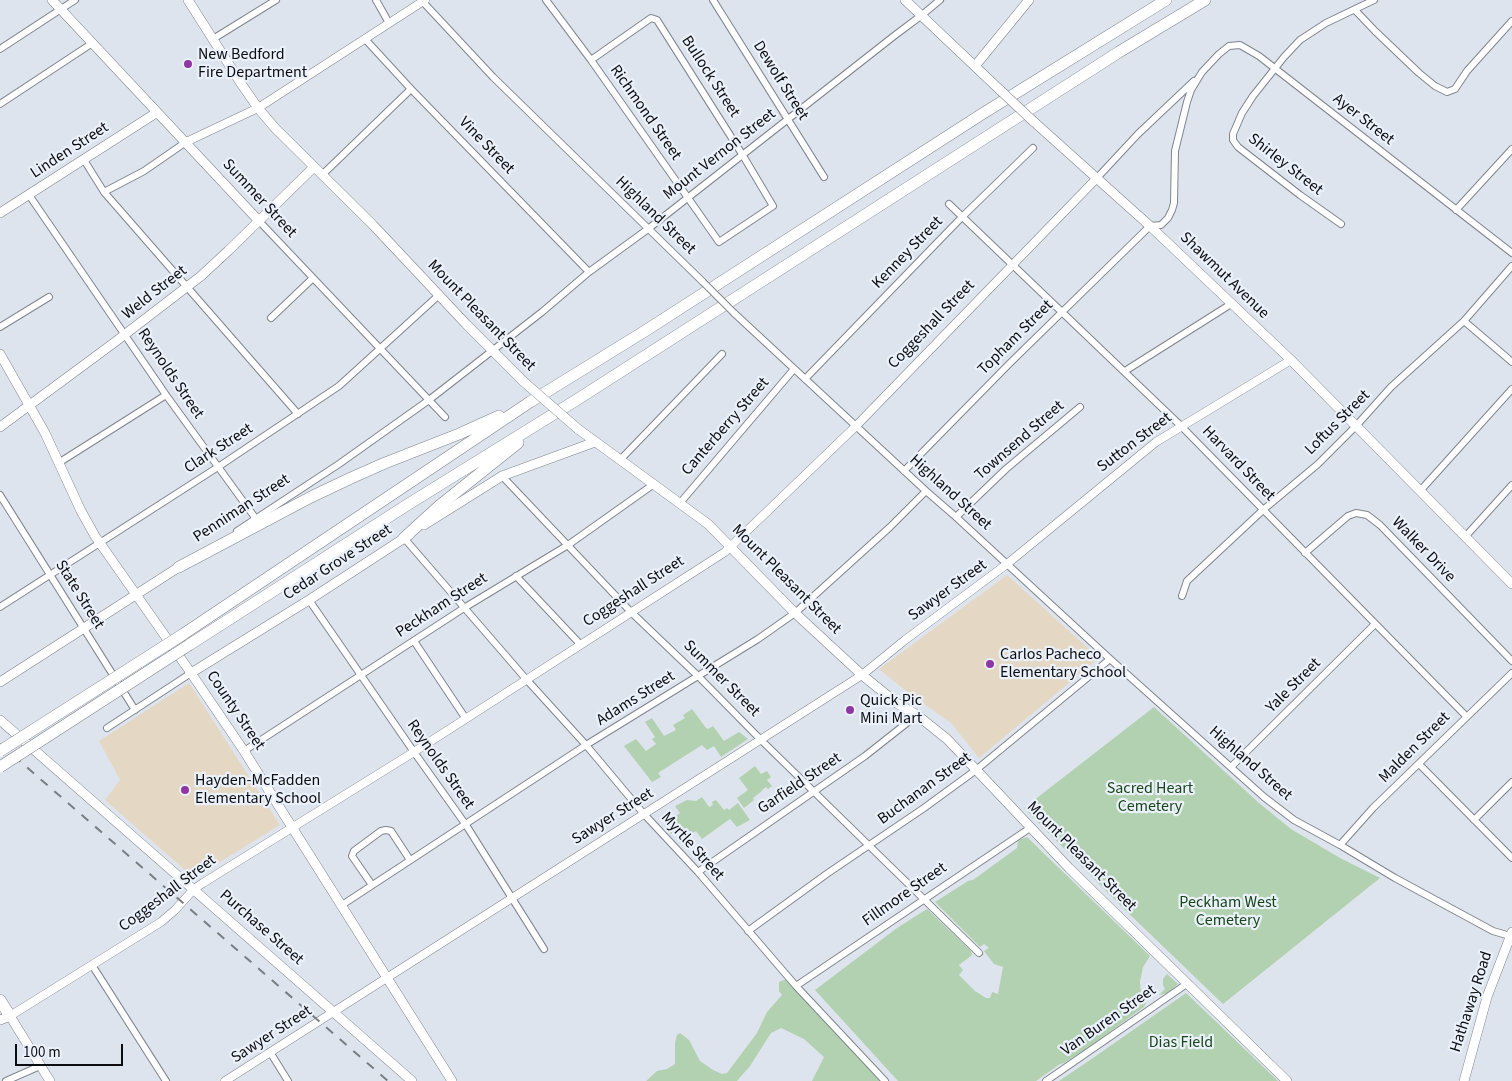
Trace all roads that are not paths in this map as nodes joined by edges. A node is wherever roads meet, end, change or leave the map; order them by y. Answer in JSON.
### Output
{"nodes":[{"id":1,"x":52,"y":0,"type":"edge"},
{"id":2,"x":75,"y":0,"type":"edge"},
{"id":3,"x":188,"y":0,"type":"edge"},
{"id":4,"x":276,"y":0,"type":"edge"},
{"id":5,"x":376,"y":0,"type":"edge"},
{"id":6,"x":546,"y":0,"type":"edge"},
{"id":7,"x":713,"y":0,"type":"edge"},
{"id":8,"x":905,"y":0,"type":"edge"},
{"id":9,"x":940,"y":0,"type":"edge"},
{"id":10,"x":1029,"y":0,"type":"edge"},
{"id":11,"x":1166,"y":0,"type":"edge"},
{"id":12,"x":1205,"y":0,"type":"edge"},
{"id":13,"x":1374,"y":0,"type":"edge"},
{"id":14,"x":424,"y":1,"type":"edge"},
{"id":15,"x":61,"y":9,"type":"junction"},
{"id":16,"x":1356,"y":10,"type":"junction"},
{"id":17,"x":922,"y":15,"type":"junction"},
{"id":18,"x":1512,"y":21,"type":"edge"},
{"id":19,"x":390,"y":23,"type":"junction"},
{"id":20,"x":213,"y":39,"type":"junction"},
{"id":21,"x":365,"y":39,"type":"junction"},
{"id":22,"x":92,"y":44,"type":"junction"},
{"id":23,"x":0,"y":48,"type":"edge"},
{"id":24,"x":591,"y":60,"type":"junction"},
{"id":25,"x":975,"y":66,"type":"junction"},
{"id":26,"x":1274,"y":69,"type":"junction"},
{"id":27,"x":1197,"y":78,"type":"junction"},
{"id":28,"x":411,"y":88,"type":"junction"},
{"id":29,"x":0,"y":104,"type":"edge"},
{"id":30,"x":258,"y":108,"type":"junction"},
{"id":31,"x":156,"y":113,"type":"junction"},
{"id":32,"x":788,"y":120,"type":"junction"},
{"id":33,"x":186,"y":142,"type":"junction"},
{"id":34,"x":1033,"y":148,"type":"dead end"},
{"id":35,"x":1512,"y":149,"type":"edge"},
{"id":36,"x":742,"y":154,"type":"junction"},
{"id":37,"x":84,"y":160,"type":"junction"},
{"id":38,"x":314,"y":167,"type":"junction"},
{"id":39,"x":322,"y":175,"type":"junction"},
{"id":40,"x":824,"y":177,"type":"dead end"},
{"id":41,"x":1097,"y":178,"type":"junction"},
{"id":42,"x":104,"y":192,"type":"junction"},
{"id":43,"x":29,"y":194,"type":"junction"},
{"id":44,"x":688,"y":198,"type":"junction"},
{"id":45,"x":949,"y":204,"type":"dead end"},
{"id":46,"x":2,"y":209,"type":"edge"},
{"id":47,"x":1456,"y":210,"type":"junction"},
{"id":48,"x":962,"y":217,"type":"junction"},
{"id":49,"x":259,"y":221,"type":"junction"},
{"id":50,"x":1341,"y":224,"type":"dead end"},
{"id":51,"x":1150,"y":226,"type":"junction"},
{"id":52,"x":648,"y":229,"type":"junction"},
{"id":53,"x":719,"y":242,"type":"joint"},
{"id":54,"x":1512,"y":253,"type":"edge"},
{"id":55,"x":1013,"y":265,"type":"junction"},
{"id":56,"x":1512,"y":266,"type":"edge"},
{"id":57,"x":589,"y":272,"type":"junction"},
{"id":58,"x":313,"y":278,"type":"junction"},
{"id":59,"x":187,"y":287,"type":"junction"},
{"id":60,"x":439,"y":295,"type":"junction"},
{"id":61,"x":49,"y":297,"type":"dead end"},
{"id":62,"x":1231,"y":304,"type":"junction"},
{"id":63,"x":1061,"y":312,"type":"junction"},
{"id":64,"x":271,"y":318,"type":"dead end"},
{"id":65,"x":1464,"y":321,"type":"junction"},
{"id":66,"x":0,"y":327,"type":"edge"},
{"id":67,"x":126,"y":334,"type":"junction"},
{"id":68,"x":380,"y":349,"type":"junction"},
{"id":69,"x":492,"y":351,"type":"junction"},
{"id":70,"x":0,"y":354,"type":"edge"},
{"id":71,"x":722,"y":354,"type":"dead end"},
{"id":72,"x":1291,"y":360,"type":"junction"},
{"id":73,"x":1512,"y":362,"type":"edge"},
{"id":74,"x":794,"y":369,"type":"junction"},
{"id":75,"x":1125,"y":371,"type":"junction"},
{"id":76,"x":805,"y":379,"type":"junction"},
{"id":77,"x":1512,"y":389,"type":"edge"},
{"id":78,"x":166,"y":395,"type":"junction"},
{"id":79,"x":429,"y":400,"type":"junction"},
{"id":80,"x":530,"y":402,"type":"junction"},
{"id":81,"x":30,"y":404,"type":"junction"},
{"id":82,"x":1080,"y":407,"type":"dead end"},
{"id":83,"x":298,"y":414,"type":"junction"},
{"id":84,"x":445,"y":417,"type":"dead end"},
{"id":85,"x":548,"y":418,"type":"junction"},
{"id":86,"x":856,"y":426,"type":"junction"},
{"id":87,"x":1181,"y":426,"type":"junction"},
{"id":88,"x":1356,"y":426,"type":"junction"},
{"id":89,"x":0,"y":427,"type":"edge"},
{"id":90,"x":595,"y":442,"type":"junction"},
{"id":91,"x":621,"y":459,"type":"junction"},
{"id":92,"x":60,"y":462,"type":"junction"},
{"id":93,"x":218,"y":467,"type":"junction"},
{"id":94,"x":904,"y":471,"type":"junction"},
{"id":95,"x":502,"y":476,"type":"junction"},
{"id":96,"x":654,"y":484,"type":"junction"},
{"id":97,"x":1512,"y":485,"type":"edge"},
{"id":98,"x":926,"y":491,"type":"junction"},
{"id":99,"x":1420,"y":491,"type":"junction"},
{"id":100,"x":0,"y":495,"type":"edge"},
{"id":101,"x":680,"y":502,"type":"junction"},
{"id":102,"x":1264,"y":510,"type":"junction"},
{"id":103,"x":956,"y":517,"type":"junction"},
{"id":104,"x":256,"y":518,"type":"junction"},
{"id":105,"x":1465,"y":537,"type":"junction"},
{"id":106,"x":404,"y":538,"type":"junction"},
{"id":107,"x":100,"y":544,"type":"junction"},
{"id":108,"x":568,"y":545,"type":"junction"},
{"id":109,"x":731,"y":547,"type":"junction"},
{"id":110,"x":1305,"y":554,"type":"junction"},
{"id":111,"x":1008,"y":564,"type":"junction"},
{"id":112,"x":179,"y":567,"type":"junction"},
{"id":113,"x":50,"y":575,"type":"junction"},
{"id":114,"x":516,"y":576,"type":"junction"},
{"id":115,"x":1512,"y":584,"type":"edge"},
{"id":116,"x":136,"y":595,"type":"junction"},
{"id":117,"x":1182,"y":596,"type":"dead end"},
{"id":118,"x":309,"y":600,"type":"junction"},
{"id":119,"x":0,"y":607,"type":"edge"},
{"id":120,"x":464,"y":608,"type":"junction"},
{"id":121,"x":631,"y":612,"type":"junction"},
{"id":122,"x":795,"y":613,"type":"junction"},
{"id":123,"x":1375,"y":624,"type":"junction"},
{"id":124,"x":83,"y":628,"type":"junction"},
{"id":125,"x":414,"y":641,"type":"junction"},
{"id":126,"x":580,"y":644,"type":"junction"},
{"id":127,"x":1110,"y":659,"type":"junction"},
{"id":128,"x":1512,"y":661,"type":"edge"},
{"id":129,"x":191,"y":673,"type":"junction"},
{"id":130,"x":1512,"y":673,"type":"edge"},
{"id":131,"x":361,"y":674,"type":"junction"},
{"id":132,"x":862,"y":675,"type":"junction"},
{"id":133,"x":698,"y":676,"type":"junction"},
{"id":134,"x":526,"y":679,"type":"junction"},
{"id":135,"x":0,"y":682,"type":"edge"},
{"id":136,"x":135,"y":710,"type":"junction"},
{"id":137,"x":56,"y":715,"type":"junction"},
{"id":138,"x":917,"y":715,"type":"junction"},
{"id":139,"x":1466,"y":716,"type":"junction"},
{"id":140,"x":466,"y":719,"type":"junction"},
{"id":141,"x":0,"y":720,"type":"edge"},
{"id":142,"x":107,"y":728,"type":"dead end"},
{"id":143,"x":761,"y":740,"type":"junction"},
{"id":144,"x":0,"y":743,"type":"edge"},
{"id":145,"x":586,"y":745,"type":"junction"},
{"id":146,"x":0,"y":751,"type":"edge"},
{"id":147,"x":244,"y":751,"type":"junction"},
{"id":148,"x":414,"y":752,"type":"junction"},
{"id":149,"x":1419,"y":764,"type":"junction"},
{"id":150,"x":0,"y":767,"type":"edge"},
{"id":151,"x":1231,"y":767,"type":"junction"},
{"id":152,"x":976,"y":770,"type":"junction"},
{"id":153,"x":1512,"y":782,"type":"edge"},
{"id":154,"x":813,"y":791,"type":"junction"},
{"id":155,"x":643,"y":813,"type":"junction"},
{"id":156,"x":1474,"y":820,"type":"junction"},
{"id":157,"x":466,"y":825,"type":"junction"},
{"id":158,"x":292,"y":827,"type":"junction"},
{"id":159,"x":1030,"y":828,"type":"junction"},
{"id":160,"x":1340,"y":845,"type":"junction"},
{"id":161,"x":869,"y":846,"type":"junction"},
{"id":162,"x":1512,"y":858,"type":"edge"},
{"id":163,"x":410,"y":860,"type":"junction"},
{"id":164,"x":698,"y":872,"type":"junction"},
{"id":165,"x":372,"y":885,"type":"junction"},
{"id":166,"x":194,"y":889,"type":"junction"},
{"id":167,"x":511,"y":898,"type":"junction"},
{"id":168,"x":924,"y":898,"type":"junction"},
{"id":169,"x":342,"y":905,"type":"junction"},
{"id":170,"x":748,"y":931,"type":"junction"},
{"id":171,"x":1511,"y":934,"type":"edge"},
{"id":172,"x":544,"y":949,"type":"dead end"},
{"id":173,"x":980,"y":953,"type":"dead end"},
{"id":174,"x":92,"y":965,"type":"junction"},
{"id":175,"x":387,"y":977,"type":"junction"},
{"id":176,"x":1188,"y":983,"type":"junction"},
{"id":177,"x":796,"y":986,"type":"junction"},
{"id":178,"x":0,"y":1000,"type":"edge"},
{"id":179,"x":333,"y":1012,"type":"junction"},
{"id":180,"x":5,"y":1018,"type":"edge"},
{"id":181,"x":270,"y":1052,"type":"junction"},
{"id":182,"x":40,"y":1066,"type":"junction"},
{"id":183,"x":6,"y":1081,"type":"edge"},
{"id":184,"x":50,"y":1081,"type":"edge"},
{"id":185,"x":166,"y":1081,"type":"edge"},
{"id":186,"x":225,"y":1081,"type":"edge"},
{"id":187,"x":288,"y":1081,"type":"edge"},
{"id":188,"x":412,"y":1081,"type":"edge"},
{"id":189,"x":452,"y":1081,"type":"edge"},
{"id":190,"x":885,"y":1081,"type":"edge"},
{"id":191,"x":1046,"y":1081,"type":"edge"},
{"id":192,"x":1287,"y":1081,"type":"edge"},
{"id":193,"x":1464,"y":1081,"type":"edge"}],
"edges":[{"from":1,"to":15,"type":"main road","name":"Summer Street"},
{"from":2,"to":15,"type":"street"},
{"from":3,"to":20,"type":"main road","name":"Mount Pleasant Street"},
{"from":4,"to":20,"type":"street"},
{"from":5,"to":19,"type":"street"},
{"from":6,"to":24,"type":"street","name":"Richmond Street"},
{"from":7,"to":32,"type":"street","name":"Dewolf Street"},
{"from":8,"to":17,"type":"main road","name":"Shawmut Avenue"},
{"from":9,"to":17,"type":"street","name":"Mount Vernon Street"},
{"from":10,"to":25,"type":"main road"},
{"from":11,"to":80,"type":"highway"},
{"from":12,"to":85,"type":"highway"},
{"from":13,"to":16,"type":"street"},
{"from":14,"to":19,"type":"street"},
{"from":14,"to":52,"type":"street","name":"Highland Street"},
{"from":15,"to":22,"type":"main road","name":"Summer Street"},
{"from":15,"to":23,"type":"street"},
{"from":16,"to":18,"type":"street"},
{"from":16,"to":26,"type":"street"},
{"from":17,"to":25,"type":"main road","name":"Shawmut Avenue"},
{"from":17,"to":32,"type":"street","name":"Mount Vernon Street"},
{"from":19,"to":21,"type":"street"},
{"from":20,"to":30,"type":"main road","name":"Mount Pleasant Street"},
{"from":21,"to":28,"type":"street","name":"Vine Street"},
{"from":21,"to":30,"type":"street"},
{"from":22,"to":29,"type":"street"},
{"from":22,"to":31,"type":"main road","name":"Summer Street"},
{"from":24,"to":36,"type":"street","name":"Bullock Street"},
{"from":24,"to":44,"type":"street","name":"Richmond Street"},
{"from":25,"to":41,"type":"main road","name":"Shawmut Avenue","bridge":true},
{"from":26,"to":27,"type":"street","name":"Ayer Street"},
{"from":26,"to":47,"type":"street","name":"Ayer Street"},
{"from":26,"to":50,"type":"street","name":"Shirley Street"},
{"from":27,"to":41,"type":"street","name":"Coggeshall Street"},
{"from":27,"to":51,"type":"street","name":"Topham Street"},
{"from":28,"to":39,"type":"street"},
{"from":28,"to":57,"type":"street","name":"Vine Street"},
{"from":30,"to":33,"type":"street"},
{"from":30,"to":38,"type":"main road","name":"Mount Pleasant Street"},
{"from":31,"to":33,"type":"main road","name":"Summer Street"},
{"from":31,"to":37,"type":"main road","name":"Linden Street"},
{"from":32,"to":36,"type":"street","name":"Mount Vernon Street"},
{"from":32,"to":40,"type":"street","name":"Dewolf Street"},
{"from":33,"to":42,"type":"street"},
{"from":33,"to":49,"type":"main road","name":"Summer Street"},
{"from":34,"to":48,"type":"street","name":"Kenney Street"},
{"from":35,"to":47,"type":"street"},
{"from":36,"to":44,"type":"street","name":"Mount Vernon Street"},
{"from":36,"to":53,"type":"street","name":"Bullock Street"},
{"from":37,"to":42,"type":"street"},
{"from":37,"to":43,"type":"main road","name":"Linden Street"},
{"from":38,"to":39,"type":"main road","name":"Mount Pleasant Street"},
{"from":38,"to":49,"type":"main road","name":"Weld Street"},
{"from":39,"to":60,"type":"main road","name":"Mount Pleasant Street"},
{"from":41,"to":51,"type":"main road","name":"Shawmut Avenue"},
{"from":41,"to":55,"type":"street","name":"Coggeshall Street"},
{"from":42,"to":59,"type":"street"},
{"from":43,"to":46,"type":"main road","name":"Linden Street"},
{"from":43,"to":67,"type":"street","name":"Reynolds Street"},
{"from":44,"to":52,"type":"street","name":"Mount Vernon Street"},
{"from":44,"to":53,"type":"street","name":"Richmond Street"},
{"from":45,"to":48,"type":"street","name":"Harvard Street"},
{"from":47,"to":54,"type":"street","name":"Ayer Street"},
{"from":48,"to":55,"type":"street","name":"Harvard Street"},
{"from":48,"to":76,"type":"street","name":"Kenney Street"},
{"from":49,"to":58,"type":"street","name":"Summer Street"},
{"from":49,"to":59,"type":"main road","name":"Weld Street"},
{"from":51,"to":62,"type":"main road","name":"Shawmut Avenue"},
{"from":51,"to":63,"type":"street","name":"Topham Street"},
{"from":52,"to":57,"type":"street","name":"Mount Vernon Street"},
{"from":52,"to":74,"type":"street","name":"Highland Street","bridge":true},
{"from":55,"to":63,"type":"street","name":"Harvard Street"},
{"from":55,"to":86,"type":"street","name":"Coggeshall Street"},
{"from":56,"to":65,"type":"street","name":"Loftus Street"},
{"from":57,"to":69,"type":"street","name":"Mount Vernon Street"},
{"from":58,"to":64,"type":"street"},
{"from":58,"to":68,"type":"street","name":"Summer Street"},
{"from":59,"to":67,"type":"main road","name":"Weld Street"},
{"from":59,"to":83,"type":"street"},
{"from":60,"to":68,"type":"street","name":"Clark Street"},
{"from":60,"to":69,"type":"main road","name":"Mount Pleasant Street"},
{"from":61,"to":66,"type":"street"},
{"from":62,"to":72,"type":"main road","name":"Shawmut Avenue"},
{"from":62,"to":75,"type":"street"},
{"from":63,"to":75,"type":"street","name":"Harvard Street"},
{"from":63,"to":94,"type":"street","name":"Topham Street"},
{"from":65,"to":73,"type":"street"},
{"from":65,"to":88,"type":"street","name":"Loftus Street"},
{"from":67,"to":78,"type":"street","name":"Reynolds Street"},
{"from":67,"to":81,"type":"main road","name":"Weld Street"},
{"from":68,"to":79,"type":"street","name":"Summer Street"},
{"from":68,"to":83,"type":"street","name":"Clark Street"},
{"from":69,"to":79,"type":"street","name":"Penniman Street"},
{"from":69,"to":90,"type":"main road","name":"Mount Pleasant Street","bridge":true},
{"from":70,"to":81,"type":"main road","name":"County Street"},
{"from":71,"to":91,"type":"street"},
{"from":72,"to":87,"type":"street","name":"Sutton Street"},
{"from":72,"to":88,"type":"main road","name":"Shawmut Avenue"},
{"from":74,"to":76,"type":"street","name":"Highland Street"},
{"from":74,"to":101,"type":"street","name":"Canterberry Street"},
{"from":75,"to":87,"type":"street","name":"Harvard Street"},
{"from":76,"to":86,"type":"street","name":"Highland Street"},
{"from":77,"to":99,"type":"street"},
{"from":78,"to":92,"type":"street"},
{"from":78,"to":93,"type":"street","name":"Reynolds Street"},
{"from":79,"to":84,"type":"street","name":"Summer Street"},
{"from":79,"to":104,"type":"street","name":"Penniman Street"},
{"from":80,"to":112,"type":"highway"},
{"from":80,"to":137,"type":"highway","bridge":true},
{"from":81,"to":89,"type":"main road","name":"Weld Street"},
{"from":81,"to":92,"type":"main road","name":"County Street"},
{"from":82,"to":103,"type":"street","name":"Townsend Street"},
{"from":83,"to":93,"type":"street","name":"Clark Street"},
{"from":85,"to":106,"type":"highway"},
{"from":85,"to":150,"type":"highway","bridge":true},
{"from":86,"to":94,"type":"street","name":"Highland Street"},
{"from":86,"to":109,"type":"street","name":"Coggeshall Street"},
{"from":87,"to":102,"type":"street","name":"Harvard Street"},
{"from":87,"to":111,"type":"street","name":"Sutton Street"},
{"from":88,"to":99,"type":"main road","name":"Shawmut Avenue"},
{"from":88,"to":102,"type":"street","name":"Loftus Street"},
{"from":90,"to":91,"type":"main road","name":"Mount Pleasant Street"},
{"from":90,"to":95,"type":"main road","name":"Cedar Grove Street"},
{"from":91,"to":96,"type":"main road","name":"Mount Pleasant Street"},
{"from":92,"to":107,"type":"main road","name":"County Street"},
{"from":93,"to":104,"type":"street","name":"Reynolds Street"},
{"from":93,"to":107,"type":"street","name":"Clark Street"},
{"from":94,"to":98,"type":"street","name":"Highland Street"},
{"from":95,"to":106,"type":"main road","name":"Cedar Grove Street"},
{"from":95,"to":108,"type":"street","name":"Summer Street"},
{"from":96,"to":101,"type":"main road","name":"Mount Pleasant Street"},
{"from":96,"to":108,"type":"street","name":"Peckham Street"},
{"from":97,"to":105,"type":"street"},
{"from":98,"to":103,"type":"street","name":"Highland Street"},
{"from":98,"to":122,"type":"street","name":"Adams Street"},
{"from":99,"to":105,"type":"main road","name":"Shawmut Avenue"},
{"from":100,"to":113,"type":"street","name":"State Street"},
{"from":101,"to":109,"type":"main road","name":"Mount Pleasant Street"},
{"from":102,"to":110,"type":"street","name":"Harvard Street"},
{"from":102,"to":117,"type":"street","name":"Loftus Street"},
{"from":103,"to":111,"type":"street","name":"Highland Street"},
{"from":104,"to":112,"type":"street","name":"Penniman Street"},
{"from":105,"to":115,"type":"main road","name":"Shawmut Avenue"},
{"from":106,"to":118,"type":"main road","name":"Cedar Grove Street"},
{"from":106,"to":120,"type":"street","name":"Myrtle Street"},
{"from":107,"to":113,"type":"street","name":"Clark Street"},
{"from":107,"to":116,"type":"main road","name":"County Street"},
{"from":108,"to":114,"type":"street","name":"Peckham Street"},
{"from":108,"to":121,"type":"street","name":"Summer Street"},
{"from":109,"to":121,"type":"street","name":"Coggeshall Street"},
{"from":109,"to":122,"type":"main road","name":"Mount Pleasant Street"},
{"from":110,"to":123,"type":"street","name":"Harvard Street"},
{"from":110,"to":128,"type":"street","name":"Walker Drive"},
{"from":111,"to":127,"type":"street","name":"Highland Street"},
{"from":111,"to":132,"type":"street","name":"Sawyer Street"},
{"from":112,"to":116,"type":"main road","name":"Penniman Street"},
{"from":113,"to":119,"type":"street","name":"Clark Street"},
{"from":113,"to":124,"type":"street","name":"State Street"},
{"from":114,"to":120,"type":"street","name":"Peckham Street"},
{"from":114,"to":126,"type":"street"},
{"from":116,"to":124,"type":"main road","name":"Penniman Street"},
{"from":116,"to":129,"type":"main road","name":"County Street"},
{"from":118,"to":129,"type":"main road","name":"Cedar Grove Street"},
{"from":118,"to":131,"type":"street","name":"Reynolds Street"},
{"from":120,"to":125,"type":"street","name":"Peckham Street"},
{"from":120,"to":134,"type":"street","name":"Myrtle Street"},
{"from":121,"to":126,"type":"street","name":"Coggeshall Street"},
{"from":121,"to":133,"type":"street","name":"Summer Street"},
{"from":122,"to":132,"type":"main road","name":"Mount Pleasant Street"},
{"from":122,"to":133,"type":"street","name":"Adams Street"},
{"from":123,"to":139,"type":"street","name":"Harvard Street"},
{"from":123,"to":151,"type":"street","name":"Yale Street"},
{"from":124,"to":135,"type":"main road","name":"Penniman Street"},
{"from":124,"to":136,"type":"street","name":"State Street"},
{"from":125,"to":131,"type":"street","name":"Peckham Street"},
{"from":125,"to":140,"type":"street"},
{"from":126,"to":134,"type":"street","name":"Coggeshall Street"},
{"from":127,"to":151,"type":"street","name":"Highland Street"},
{"from":127,"to":152,"type":"street","name":"Buchanan Street"},
{"from":129,"to":136,"type":"street","name":"Cedar Grove Street"},
{"from":129,"to":147,"type":"main road","name":"County Street"},
{"from":130,"to":139,"type":"street","name":"Malden Street"},
{"from":131,"to":147,"type":"street","name":"Peckham Street"},
{"from":131,"to":148,"type":"street","name":"Reynolds Street"},
{"from":132,"to":138,"type":"main road","name":"Mount Pleasant Street"},
{"from":132,"to":143,"type":"street","name":"Sawyer Street"},
{"from":133,"to":143,"type":"street","name":"Summer Street"},
{"from":133,"to":145,"type":"street","name":"Adams Street"},
{"from":134,"to":140,"type":"street","name":"Coggeshall Street"},
{"from":134,"to":145,"type":"street","name":"Myrtle Street"},
{"from":136,"to":142,"type":"street","name":"Cedar Grove Street"},
{"from":137,"to":144,"type":"highway","bridge":true},
{"from":137,"to":146,"type":"highway","bridge":true},
{"from":138,"to":152,"type":"main road","name":"Mount Pleasant Street"},
{"from":138,"to":154,"type":"street","name":"Garfield Street"},
{"from":139,"to":149,"type":"street","name":"Malden Street"},
{"from":140,"to":148,"type":"street","name":"Coggeshall Street"},
{"from":141,"to":166,"type":"main road","name":"Purchase Street"},
{"from":143,"to":154,"type":"street","name":"Summer Street"},
{"from":143,"to":155,"type":"street","name":"Sawyer Street"},
{"from":145,"to":155,"type":"street","name":"Myrtle Street"},
{"from":145,"to":157,"type":"street","name":"Adams Street"},
{"from":147,"to":158,"type":"main road","name":"County Street"},
{"from":148,"to":157,"type":"street","name":"Reynolds Street"},
{"from":148,"to":158,"type":"street","name":"Coggeshall Street"},
{"from":149,"to":156,"type":"street"},
{"from":149,"to":160,"type":"street","name":"Malden Street"},
{"from":151,"to":160,"type":"street","name":"Highland Street"},
{"from":152,"to":159,"type":"main road","name":"Mount Pleasant Street"},
{"from":152,"to":161,"type":"street","name":"Buchanan Street"},
{"from":153,"to":156,"type":"street"},
{"from":154,"to":161,"type":"street","name":"Summer Street"},
{"from":154,"to":164,"type":"street","name":"Garfield Street"},
{"from":155,"to":164,"type":"street","name":"Myrtle Street"},
{"from":155,"to":167,"type":"street","name":"Sawyer Street"},
{"from":156,"to":162,"type":"street"},
{"from":157,"to":163,"type":"street","name":"Adams Street"},
{"from":157,"to":167,"type":"street","name":"Reynolds Street"},
{"from":158,"to":166,"type":"street","name":"Coggeshall Street"},
{"from":158,"to":169,"type":"main road","name":"County Street"},
{"from":159,"to":168,"type":"street","name":"Fillmore Street"},
{"from":159,"to":176,"type":"main road","name":"Mount Pleasant Street"},
{"from":160,"to":171,"type":"street","name":"Highland Street"},
{"from":161,"to":168,"type":"street","name":"Summer Street"},
{"from":161,"to":170,"type":"street","name":"Buchanan Street"},
{"from":163,"to":165,"type":"street","name":"Adams Street"},
{"from":163,"to":165,"type":"street"},
{"from":164,"to":170,"type":"street","name":"Myrtle Street"},
{"from":165,"to":169,"type":"street","name":"Adams Street"},
{"from":166,"to":174,"type":"street","name":"Coggeshall Street"},
{"from":166,"to":179,"type":"main road","name":"Purchase Street"},
{"from":167,"to":172,"type":"street","name":"Reynolds Street"},
{"from":167,"to":175,"type":"street","name":"Sawyer Street"},
{"from":168,"to":173,"type":"street","name":"Summer Street"},
{"from":168,"to":177,"type":"street","name":"Fillmore Street"},
{"from":169,"to":175,"type":"main road","name":"County Street"},
{"from":170,"to":177,"type":"street","name":"Myrtle Street"},
{"from":171,"to":193,"type":"main road","name":"Hathaway Road"},
{"from":174,"to":180,"type":"street","name":"Coggeshall Street"},
{"from":174,"to":185,"type":"street"},
{"from":175,"to":179,"type":"street","name":"Sawyer Street"},
{"from":175,"to":189,"type":"main road","name":"County Street"},
{"from":176,"to":191,"type":"street","name":"Van Buren Street"},
{"from":176,"to":192,"type":"main road","name":"Mount Pleasant Street"},
{"from":177,"to":190,"type":"street","name":"Myrtle Street"},
{"from":178,"to":180,"type":"highway"},
{"from":179,"to":181,"type":"street","name":"Sawyer Street"},
{"from":179,"to":188,"type":"main road","name":"Purchase Street"},
{"from":180,"to":182,"type":"main road"},
{"from":181,"to":186,"type":"street","name":"Sawyer Street"},
{"from":181,"to":187,"type":"street"},
{"from":182,"to":183,"type":"street"},
{"from":182,"to":184,"type":"main road"}]}
